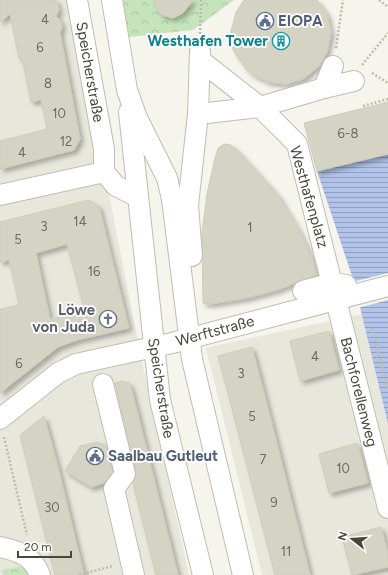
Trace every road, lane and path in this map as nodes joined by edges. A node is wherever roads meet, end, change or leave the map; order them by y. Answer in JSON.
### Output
{"nodes":[{"id":1,"x":77,"y":0,"type":"edge"},
{"id":2,"x":112,"y":0,"type":"edge"},
{"id":3,"x":201,"y":0,"type":"edge"},
{"id":4,"x":343,"y":0,"type":"edge"},
{"id":5,"x":379,"y":0,"type":"edge"},
{"id":6,"x":388,"y":7,"type":"edge"},
{"id":7,"x":388,"y":33,"type":"edge"},
{"id":8,"x":200,"y":54,"type":"junction"},
{"id":9,"x":334,"y":61,"type":"joint"},
{"id":10,"x":358,"y":72,"type":"junction"},
{"id":11,"x":388,"y":83,"type":"edge"},
{"id":12,"x":324,"y":88,"type":"junction"},
{"id":13,"x":127,"y":90,"type":"junction"},
{"id":14,"x":388,"y":99,"type":"edge"},
{"id":15,"x":363,"y":106,"type":"dead end"},
{"id":16,"x":260,"y":107,"type":"junction"},
{"id":17,"x":198,"y":114,"type":"junction"},
{"id":18,"x":104,"y":172,"type":"junction"},
{"id":19,"x":0,"y":196,"type":"edge"},
{"id":20,"x":138,"y":197,"type":"junction"},
{"id":21,"x":388,"y":286,"type":"edge"},
{"id":22,"x":303,"y":291,"type":"dead end"},
{"id":23,"x":343,"y":291,"type":"junction"},
{"id":24,"x":196,"y":302,"type":"dead end"},
{"id":25,"x":372,"y":328,"type":"dead end"},
{"id":26,"x":189,"y":338,"type":"junction"},
{"id":27,"x":153,"y":346,"type":"junction"},
{"id":28,"x":103,"y":384,"type":"dead end"},
{"id":29,"x":388,"y":390,"type":"edge"},
{"id":30,"x":2,"y":428,"type":"edge"},
{"id":31,"x":388,"y":508,"type":"edge"},
{"id":32,"x":27,"y":536,"type":"dead end"},
{"id":33,"x":0,"y":547,"type":"edge"},
{"id":34,"x":40,"y":575,"type":"edge"},
{"id":35,"x":134,"y":575,"type":"edge"},
{"id":36,"x":203,"y":575,"type":"edge"},
{"id":37,"x":243,"y":575,"type":"edge"}],
"edges":[{"from":1,"to":18,"type":"street","name":"Speicherstraße"},
{"from":2,"to":13,"type":"street"},
{"from":3,"to":8,"type":"path"},
{"from":4,"to":9,"type":"path"},
{"from":5,"to":6,"type":"path"},
{"from":7,"to":10,"type":"path"},
{"from":8,"to":16,"type":"street","name":"Westhafenplatz"},
{"from":8,"to":17,"type":"street"},
{"from":9,"to":12,"type":"street"},
{"from":10,"to":11,"type":"path"},
{"from":10,"to":12,"type":"street"},
{"from":12,"to":16,"type":"street"},
{"from":13,"to":20,"type":"street","name":"Speicherstraße"},
{"from":13,"to":26,"type":"street"},
{"from":14,"to":15,"type":"path"},
{"from":16,"to":17,"type":"street"},
{"from":16,"to":23,"type":"street","name":"Westhafenplatz"},
{"from":17,"to":24,"type":"street"},
{"from":18,"to":19,"type":"street"},
{"from":18,"to":20,"type":"street"},
{"from":20,"to":27,"type":"street","name":"Speicherstraße"},
{"from":21,"to":23,"type":"street"},
{"from":22,"to":23,"type":"street"},
{"from":23,"to":26,"type":"street","name":"Werftstraße"},
{"from":23,"to":31,"type":"street","name":"Bachforellenweg"},
{"from":25,"to":29,"type":"path"},
{"from":26,"to":27,"type":"street","name":"Werftstraße"},
{"from":26,"to":37,"type":"street"},
{"from":27,"to":30,"type":"street","name":"Werftstraße"},
{"from":27,"to":36,"type":"street","name":"Speicherstraße"},
{"from":28,"to":35,"type":"street"},
{"from":30,"to":32,"type":"path"},
{"from":33,"to":34,"type":"street"}]}
